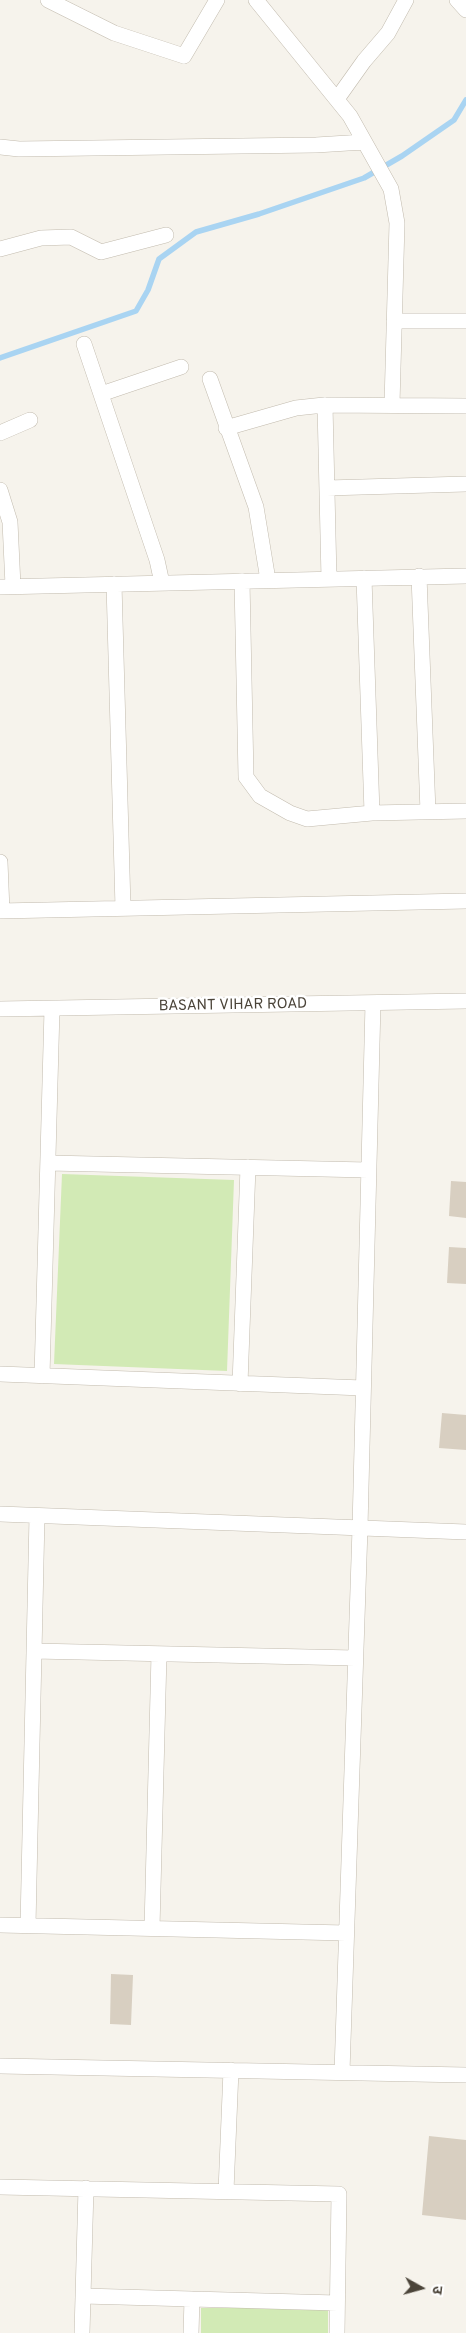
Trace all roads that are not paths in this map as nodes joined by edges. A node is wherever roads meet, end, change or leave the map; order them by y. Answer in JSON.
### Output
{"nodes":[{"id":1,"x":48,"y":0,"type":"edge"},
{"id":2,"x":217,"y":0,"type":"edge"},
{"id":3,"x":256,"y":0,"type":"edge"},
{"id":4,"x":406,"y":0,"type":"edge"},
{"id":5,"x":457,"y":0,"type":"edge"},
{"id":6,"x":466,"y":10,"type":"edge"},
{"id":7,"x":337,"y":99,"type":"junction"},
{"id":8,"x":0,"y":147,"type":"edge"},
{"id":9,"x":367,"y":147,"type":"junction"},
{"id":10,"x":166,"y":235,"type":"dead end"},
{"id":11,"x":0,"y":249,"type":"edge"},
{"id":12,"x":394,"y":321,"type":"junction"},
{"id":13,"x":466,"y":321,"type":"edge"},
{"id":14,"x":84,"y":344,"type":"dead end"},
{"id":15,"x":181,"y":367,"type":"dead end"},
{"id":16,"x":210,"y":379,"type":"dead end"},
{"id":17,"x":101,"y":394,"type":"junction"},
{"id":18,"x":392,"y":404,"type":"junction"},
{"id":19,"x":325,"y":405,"type":"junction"},
{"id":20,"x":466,"y":406,"type":"edge"},
{"id":21,"x":30,"y":420,"type":"dead end"},
{"id":22,"x":226,"y":428,"type":"junction"},
{"id":23,"x":0,"y":433,"type":"edge"},
{"id":24,"x":466,"y":484,"type":"edge"},
{"id":25,"x":327,"y":488,"type":"junction"},
{"id":26,"x":0,"y":490,"type":"edge"},
{"id":27,"x":419,"y":576,"type":"junction"},
{"id":28,"x":466,"y":576,"type":"edge"},
{"id":29,"x":364,"y":578,"type":"junction"},
{"id":30,"x":329,"y":579,"type":"junction"},
{"id":31,"x":268,"y":580,"type":"junction"},
{"id":32,"x":242,"y":581,"type":"junction"},
{"id":33,"x":162,"y":583,"type":"junction"},
{"id":34,"x":114,"y":584,"type":"junction"},
{"id":35,"x":6,"y":586,"type":"edge"},
{"id":36,"x":466,"y":811,"type":"edge"},
{"id":37,"x":428,"y":812,"type":"junction"},
{"id":38,"x":372,"y":813,"type":"junction"},
{"id":39,"x":0,"y":862,"type":"edge"},
{"id":40,"x":466,"y":901,"type":"edge"},
{"id":41,"x":123,"y":908,"type":"junction"},
{"id":42,"x":1,"y":911,"type":"edge"},
{"id":43,"x":466,"y":1001,"type":"edge"},
{"id":44,"x":373,"y":1003,"type":"junction"},
{"id":45,"x":0,"y":1009,"type":"edge"},
{"id":46,"x":52,"y":1009,"type":"junction"},
{"id":47,"x":48,"y":1163,"type":"junction"},
{"id":48,"x":248,"y":1167,"type":"junction"},
{"id":49,"x":368,"y":1170,"type":"junction"},
{"id":50,"x":0,"y":1374,"type":"edge"},
{"id":51,"x":42,"y":1376,"type":"junction"},
{"id":52,"x":240,"y":1384,"type":"junction"},
{"id":53,"x":363,"y":1388,"type":"junction"},
{"id":54,"x":0,"y":1514,"type":"edge"},
{"id":55,"x":37,"y":1516,"type":"junction"},
{"id":56,"x":360,"y":1528,"type":"junction"},
{"id":57,"x":466,"y":1532,"type":"edge"},
{"id":58,"x":34,"y":1651,"type":"junction"},
{"id":59,"x":158,"y":1654,"type":"junction"},
{"id":60,"x":355,"y":1658,"type":"junction"},
{"id":61,"x":0,"y":1925,"type":"edge"},
{"id":62,"x":28,"y":1925,"type":"junction"},
{"id":63,"x":152,"y":1928,"type":"junction"},
{"id":64,"x":346,"y":1933,"type":"junction"},
{"id":65,"x":0,"y":2066,"type":"edge"},
{"id":66,"x":231,"y":2070,"type":"junction"},
{"id":67,"x":342,"y":2072,"type":"junction"},
{"id":68,"x":466,"y":2074,"type":"edge"},
{"id":69,"x":0,"y":2187,"type":"edge"},
{"id":70,"x":86,"y":2188,"type":"junction"},
{"id":71,"x":226,"y":2191,"type":"junction"},
{"id":72,"x":83,"y":2296,"type":"junction"},
{"id":73,"x":192,"y":2299,"type":"junction"},
{"id":74,"x":337,"y":2302,"type":"junction"},
{"id":75,"x":82,"y":2333,"type":"edge"},
{"id":76,"x":190,"y":2333,"type":"edge"},
{"id":77,"x":336,"y":2333,"type":"edge"}],
"edges":[{"from":1,"to":2,"type":"street"},
{"from":3,"to":7,"type":"street"},
{"from":4,"to":7,"type":"street"},
{"from":5,"to":6,"type":"street"},
{"from":7,"to":9,"type":"street"},
{"from":8,"to":9,"type":"street"},
{"from":9,"to":12,"type":"street"},
{"from":10,"to":11,"type":"street"},
{"from":12,"to":13,"type":"street"},
{"from":12,"to":18,"type":"street"},
{"from":14,"to":17,"type":"street"},
{"from":15,"to":17,"type":"street"},
{"from":16,"to":22,"type":"street"},
{"from":17,"to":33,"type":"street"},
{"from":18,"to":19,"type":"street"},
{"from":18,"to":20,"type":"street"},
{"from":19,"to":22,"type":"street"},
{"from":19,"to":25,"type":"street"},
{"from":21,"to":23,"type":"street"},
{"from":22,"to":31,"type":"street"},
{"from":24,"to":25,"type":"street"},
{"from":25,"to":30,"type":"street"},
{"from":26,"to":35,"type":"street"},
{"from":27,"to":28,"type":"street"},
{"from":27,"to":29,"type":"street"},
{"from":27,"to":37,"type":"street"},
{"from":29,"to":30,"type":"street"},
{"from":29,"to":38,"type":"street"},
{"from":30,"to":31,"type":"street"},
{"from":31,"to":32,"type":"street"},
{"from":32,"to":33,"type":"street"},
{"from":32,"to":38,"type":"street"},
{"from":33,"to":34,"type":"street"},
{"from":34,"to":35,"type":"street"},
{"from":34,"to":41,"type":"street"},
{"from":36,"to":37,"type":"street"},
{"from":37,"to":38,"type":"street"},
{"from":39,"to":42,"type":"street"},
{"from":40,"to":41,"type":"street"},
{"from":41,"to":42,"type":"street"},
{"from":43,"to":44,"type":"street","name":"BASANT VIHAR ROAD"},
{"from":44,"to":46,"type":"street","name":"BASANT VIHAR ROAD"},
{"from":44,"to":49,"type":"street"},
{"from":45,"to":46,"type":"street","name":"BASANT VIHAR ROAD"},
{"from":46,"to":47,"type":"street"},
{"from":47,"to":48,"type":"street"},
{"from":47,"to":51,"type":"street"},
{"from":48,"to":49,"type":"street"},
{"from":48,"to":52,"type":"street"},
{"from":49,"to":53,"type":"street"},
{"from":50,"to":51,"type":"street"},
{"from":51,"to":52,"type":"street"},
{"from":52,"to":53,"type":"street"},
{"from":53,"to":56,"type":"street"},
{"from":54,"to":55,"type":"street"},
{"from":55,"to":56,"type":"street"},
{"from":55,"to":58,"type":"street"},
{"from":56,"to":57,"type":"street"},
{"from":56,"to":60,"type":"street"},
{"from":58,"to":59,"type":"street"},
{"from":58,"to":62,"type":"street"},
{"from":59,"to":60,"type":"street"},
{"from":59,"to":63,"type":"street"},
{"from":60,"to":64,"type":"street"},
{"from":61,"to":62,"type":"street"},
{"from":62,"to":63,"type":"street"},
{"from":63,"to":64,"type":"street"},
{"from":64,"to":67,"type":"street"},
{"from":65,"to":66,"type":"street"},
{"from":66,"to":67,"type":"street"},
{"from":66,"to":71,"type":"street"},
{"from":67,"to":68,"type":"street"},
{"from":69,"to":70,"type":"street"},
{"from":70,"to":71,"type":"street"},
{"from":70,"to":72,"type":"street"},
{"from":71,"to":74,"type":"street"},
{"from":72,"to":73,"type":"street"},
{"from":72,"to":75,"type":"street"},
{"from":73,"to":74,"type":"street"},
{"from":73,"to":76,"type":"street"},
{"from":74,"to":77,"type":"street"}]}
